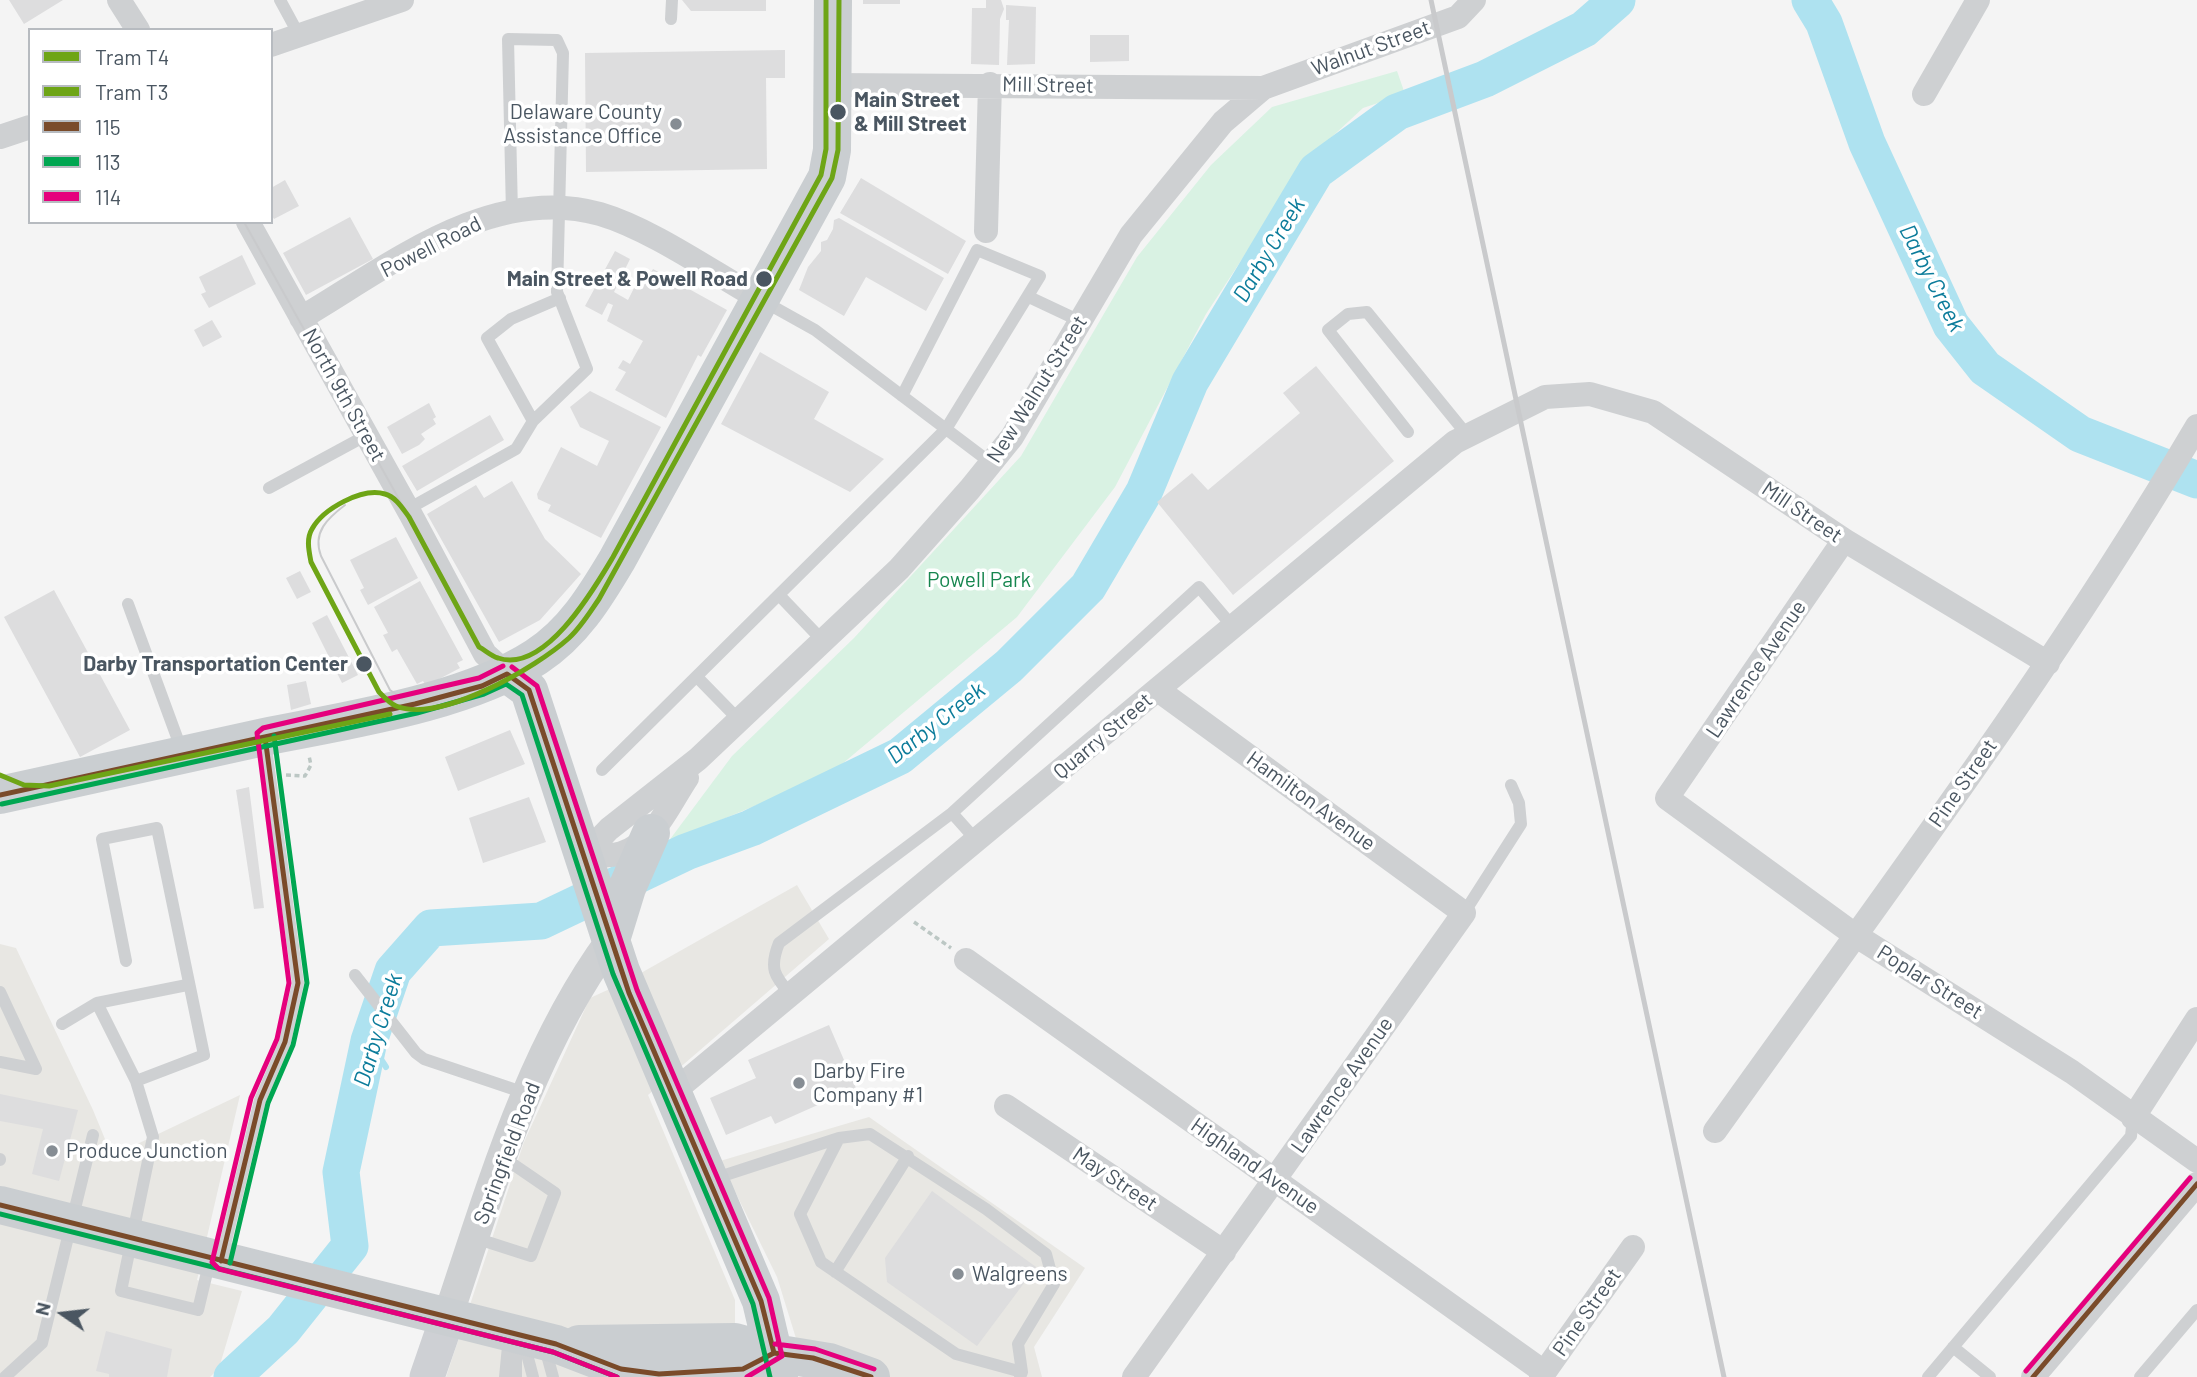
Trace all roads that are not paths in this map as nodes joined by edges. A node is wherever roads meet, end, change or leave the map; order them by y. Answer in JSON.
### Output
{"nodes":[{"id":1,"x":120,"y":0,"type":"edge"},
{"id":2,"x":280,"y":0,"type":"edge"},
{"id":3,"x":671,"y":0,"type":"edge"},
{"id":4,"x":833,"y":0,"type":"edge"},
{"id":5,"x":1474,"y":0,"type":"edge"},
{"id":6,"x":1978,"y":0,"type":"edge"},
{"id":7,"x":393,"y":1,"type":"edge"},
{"id":8,"x":671,"y":19,"type":"dead end"},
{"id":9,"x":137,"y":28,"type":"edge"},
{"id":10,"x":299,"y":35,"type":"junction"},
{"id":11,"x":273,"y":44,"type":"edge"},
{"id":12,"x":990,"y":84,"type":"junction"},
{"id":13,"x":834,"y":85,"type":"junction"},
{"id":14,"x":1263,"y":88,"type":"junction"},
{"id":15,"x":1924,"y":94,"type":"dead end"},
{"id":16,"x":28,"y":128,"type":"edge"},
{"id":17,"x":0,"y":137,"type":"edge"},
{"id":18,"x":561,"y":209,"type":"junction"},
{"id":19,"x":512,"y":213,"type":"junction"},
{"id":20,"x":249,"y":224,"type":"edge"},
{"id":21,"x":981,"y":240,"type":"junction"},
{"id":22,"x":1029,"y":297,"type":"junction"},
{"id":23,"x":560,"y":298,"type":"junction"},
{"id":24,"x":760,"y":299,"type":"junction"},
{"id":25,"x":301,"y":318,"type":"junction"},
{"id":26,"x":1080,"y":321,"type":"junction"},
{"id":27,"x":902,"y":396,"type":"junction"},
{"id":28,"x":1545,"y":397,"type":"joint"},
{"id":29,"x":533,"y":421,"type":"junction"},
{"id":30,"x":2197,"y":426,"type":"edge"},
{"id":31,"x":946,"y":429,"type":"junction"},
{"id":32,"x":1408,"y":432,"type":"dead end"},
{"id":33,"x":367,"y":435,"type":"junction"},
{"id":34,"x":1468,"y":436,"type":"junction"},
{"id":35,"x":991,"y":463,"type":"junction"},
{"id":36,"x":269,"y":488,"type":"dead end"},
{"id":37,"x":408,"y":509,"type":"junction"},
{"id":38,"x":1844,"y":540,"type":"junction"},
{"id":39,"x":779,"y":595,"type":"junction"},
{"id":40,"x":128,"y":604,"type":"dead end"},
{"id":41,"x":1234,"y":627,"type":"junction"},
{"id":42,"x":823,"y":641,"type":"junction"},
{"id":43,"x":2049,"y":663,"type":"junction"},
{"id":44,"x":508,"y":674,"type":"junction"},
{"id":45,"x":697,"y":677,"type":"junction"},
{"id":46,"x":1158,"y":690,"type":"junction"},
{"id":47,"x":739,"y":720,"type":"junction"},
{"id":48,"x":278,"y":747,"type":"junction"},
{"id":49,"x":183,"y":755,"type":"junction"},
{"id":50,"x":698,"y":760,"type":"junction"},
{"id":51,"x":602,"y":770,"type":"dead end"},
{"id":52,"x":1511,"y":785,"type":"dead end"},
{"id":53,"x":2,"y":791,"type":"edge"},
{"id":54,"x":1667,"y":798,"type":"joint"},
{"id":55,"x":952,"y":813,"type":"junction"},
{"id":56,"x":977,"y":841,"type":"junction"},
{"id":57,"x":645,"y":847,"type":"junction"},
{"id":58,"x":588,"y":869,"type":"junction"},
{"id":59,"x":1464,"y":913,"type":"junction"},
{"id":60,"x":1855,"y":935,"type":"junction"},
{"id":61,"x":611,"y":940,"type":"junction"},
{"id":62,"x":958,"y":954,"type":"road end"},
{"id":63,"x":126,"y":961,"type":"dead end"},
{"id":64,"x":355,"y":975,"type":"dead end"},
{"id":65,"x":187,"y":985,"type":"junction"},
{"id":66,"x":0,"y":992,"type":"edge"},
{"id":67,"x":791,"y":995,"type":"junction"},
{"id":68,"x":97,"y":1003,"type":"junction"},
{"id":69,"x":2197,"y":1019,"type":"edge"},
{"id":70,"x":62,"y":1024,"type":"dead end"},
{"id":71,"x":0,"y":1062,"type":"edge"},
{"id":72,"x":136,"y":1082,"type":"junction"},
{"id":73,"x":672,"y":1093,"type":"junction"},
{"id":74,"x":529,"y":1094,"type":"junction"},
{"id":75,"x":1006,"y":1106,"type":"dead end"},
{"id":76,"x":2133,"y":1118,"type":"junction"},
{"id":77,"x":1715,"y":1132,"type":"dead end"},
{"id":78,"x":93,"y":1135,"type":"dead end"},
{"id":79,"x":839,"y":1138,"type":"junction"},
{"id":80,"x":501,"y":1156,"type":"junction"},
{"id":81,"x":908,"y":1156,"type":"junction"},
{"id":82,"x":2197,"y":1161,"type":"edge"},
{"id":83,"x":709,"y":1180,"type":"junction"},
{"id":84,"x":1274,"y":1180,"type":"junction"},
{"id":85,"x":2197,"y":1184,"type":"edge"},
{"id":86,"x":0,"y":1205,"type":"edge"},
{"id":87,"x":72,"y":1223,"type":"junction"},
{"id":88,"x":474,"y":1238,"type":"junction"},
{"id":89,"x":132,"y":1239,"type":"junction"},
{"id":90,"x":1633,"y":1247,"type":"dead end"},
{"id":91,"x":1224,"y":1252,"type":"junction"},
{"id":92,"x":215,"y":1260,"type":"junction"},
{"id":93,"x":835,"y":1272,"type":"junction"},
{"id":94,"x":2197,"y":1310,"type":"edge"},
{"id":95,"x":447,"y":1319,"type":"junction"},
{"id":96,"x":533,"y":1344,"type":"edge"},
{"id":97,"x":1953,"y":1347,"type":"junction"},
{"id":98,"x":776,"y":1365,"type":"edge"},
{"id":99,"x":632,"y":1373,"type":"edge"},
{"id":100,"x":1021,"y":1374,"type":"edge"},
{"id":101,"x":1542,"y":1374,"type":"edge"},
{"id":102,"x":2,"y":1376,"type":"edge"},
{"id":103,"x":427,"y":1377,"type":"edge"},
{"id":104,"x":505,"y":1377,"type":"edge"},
{"id":105,"x":516,"y":1377,"type":"edge"},
{"id":106,"x":533,"y":1377,"type":"edge"},
{"id":107,"x":871,"y":1377,"type":"edge"},
{"id":108,"x":1134,"y":1377,"type":"edge"},
{"id":109,"x":1928,"y":1377,"type":"edge"},
{"id":110,"x":1990,"y":1377,"type":"edge"},
{"id":111,"x":2033,"y":1377,"type":"edge"},
{"id":112,"x":2140,"y":1377,"type":"edge"}],
"edges":[{"from":1,"to":9,"type":"street"},
{"from":2,"to":10,"type":"lane"},
{"from":3,"to":8,"type":"lane"},
{"from":4,"to":13,"type":"main road"},
{"from":5,"to":14,"type":"street","name":"Walnut Street"},
{"from":6,"to":15,"type":"street"},
{"from":7,"to":10,"type":"street"},
{"from":10,"to":11,"type":"street"},
{"from":12,"to":13,"type":"street","name":"Mill Street"},
{"from":12,"to":14,"type":"street","name":"Mill Street"},
{"from":12,"to":21,"type":"street"},
{"from":13,"to":24,"type":"main road"},
{"from":14,"to":26,"type":"street","name":"New Walnut Street"},
{"from":16,"to":17,"type":"street"},
{"from":18,"to":19,"type":"street","name":"Powell Road"},
{"from":18,"to":19,"type":"lane"},
{"from":18,"to":23,"type":"lane"},
{"from":18,"to":24,"type":"street","name":"Powell Road"},
{"from":19,"to":25,"type":"street","name":"Powell Road"},
{"from":20,"to":25,"type":"street","name":"North 9th Street"},
{"from":21,"to":22,"type":"lane"},
{"from":21,"to":27,"type":"lane"},
{"from":22,"to":26,"type":"lane"},
{"from":22,"to":31,"type":"lane"},
{"from":23,"to":29,"type":"lane"},
{"from":23,"to":29,"type":"lane"},
{"from":24,"to":27,"type":"lane"},
{"from":24,"to":44,"type":"main road"},
{"from":25,"to":33,"type":"street","name":"North 9th Street"},
{"from":26,"to":35,"type":"street","name":"New Walnut Street"},
{"from":27,"to":31,"type":"lane"},
{"from":28,"to":34,"type":"street","name":"Quarry Street"},
{"from":28,"to":38,"type":"street","name":"Mill Street"},
{"from":29,"to":37,"type":"lane"},
{"from":30,"to":43,"type":"street","name":"Pine Street"},
{"from":31,"to":35,"type":"lane"},
{"from":31,"to":39,"type":"lane"},
{"from":32,"to":34,"type":"lane"},
{"from":33,"to":36,"type":"lane"},
{"from":33,"to":37,"type":"street","name":"North 9th Street"},
{"from":34,"to":41,"type":"street","name":"Quarry Street"},
{"from":35,"to":42,"type":"street","name":"New Walnut Street"},
{"from":37,"to":44,"type":"street","name":"North 9th Street"},
{"from":38,"to":43,"type":"street","name":"Mill Street"},
{"from":38,"to":54,"type":"street","name":"Lawrence Avenue"},
{"from":39,"to":42,"type":"lane"},
{"from":39,"to":45,"type":"lane"},
{"from":40,"to":49,"type":"lane"},
{"from":41,"to":46,"type":"street","name":"Quarry Street"},
{"from":41,"to":55,"type":"lane"},
{"from":42,"to":47,"type":"street","name":"New Walnut Street"},
{"from":43,"to":60,"type":"street","name":"Pine Street"},
{"from":44,"to":48,"type":"main road"},
{"from":44,"to":58,"type":"main road"},
{"from":45,"to":47,"type":"lane"},
{"from":45,"to":51,"type":"lane"},
{"from":46,"to":56,"type":"street","name":"Quarry Street"},
{"from":46,"to":59,"type":"street","name":"Hamilton Avenue"},
{"from":47,"to":50,"type":"street","name":"New Walnut Street"},
{"from":48,"to":49,"type":"main road"},
{"from":48,"to":92,"type":"lane"},
{"from":49,"to":53,"type":"main road"},
{"from":50,"to":57,"type":"street","name":"New Walnut Street"},
{"from":50,"to":58,"type":"street","name":"New Walnut Street"},
{"from":52,"to":59,"type":"lane","name":"Lawrence Avenue"},
{"from":54,"to":60,"type":"street","name":"Poplar Street"},
{"from":55,"to":56,"type":"lane"},
{"from":55,"to":67,"type":"lane"},
{"from":56,"to":67,"type":"street","name":"Quarry Street"},
{"from":57,"to":58,"type":"street","name":"New Walnut Street"},
{"from":57,"to":61,"type":"main road"},
{"from":58,"to":61,"type":"main road"},
{"from":59,"to":84,"type":"street","name":"Lawrence Avenue"},
{"from":60,"to":76,"type":"street","name":"Poplar Street"},
{"from":60,"to":77,"type":"street","name":"Pine Street"},
{"from":61,"to":73,"type":"main road"},
{"from":61,"to":74,"type":"street","name":"Springfield Road"},
{"from":62,"to":84,"type":"street","name":"Highland Avenue"},
{"from":63,"to":65,"type":"lane"},
{"from":64,"to":74,"type":"lane"},
{"from":65,"to":68,"type":"lane"},
{"from":65,"to":72,"type":"lane"},
{"from":66,"to":71,"type":"lane"},
{"from":67,"to":73,"type":"street","name":"Quarry Street"},
{"from":68,"to":70,"type":"lane"},
{"from":68,"to":72,"type":"lane"},
{"from":69,"to":76,"type":"street"},
{"from":72,"to":89,"type":"lane"},
{"from":73,"to":83,"type":"main road"},
{"from":74,"to":80,"type":"street","name":"Springfield Road"},
{"from":75,"to":91,"type":"street","name":"May Street"},
{"from":76,"to":82,"type":"street","name":"Poplar Street"},
{"from":76,"to":97,"type":"lane"},
{"from":78,"to":87,"type":"lane"},
{"from":79,"to":81,"type":"lane"},
{"from":79,"to":83,"type":"lane"},
{"from":79,"to":93,"type":"lane"},
{"from":80,"to":88,"type":"street","name":"Springfield Road"},
{"from":80,"to":88,"type":"lane"},
{"from":81,"to":93,"type":"lane"},
{"from":81,"to":100,"type":"lane"},
{"from":83,"to":98,"type":"main road"},
{"from":84,"to":91,"type":"street","name":"Lawrence Avenue"},
{"from":84,"to":101,"type":"street","name":"Highland Avenue"},
{"from":85,"to":111,"type":"street"},
{"from":86,"to":87,"type":"main road"},
{"from":87,"to":89,"type":"main road"},
{"from":87,"to":102,"type":"lane"},
{"from":88,"to":95,"type":"street","name":"Springfield Road"},
{"from":89,"to":92,"type":"main road"},
{"from":89,"to":92,"type":"lane"},
{"from":90,"to":101,"type":"street","name":"Pine Street"},
{"from":91,"to":108,"type":"street","name":"Lawrence Avenue"},
{"from":92,"to":95,"type":"main road"},
{"from":93,"to":100,"type":"lane"},
{"from":94,"to":112,"type":"lane"},
{"from":95,"to":96,"type":"main road"},
{"from":95,"to":103,"type":"main road","name":"Springfield Road"},
{"from":96,"to":98,"type":"main road"},
{"from":96,"to":99,"type":"main road"},
{"from":96,"to":104,"type":"lane"},
{"from":96,"to":105,"type":"lane"},
{"from":96,"to":106,"type":"lane"},
{"from":97,"to":109,"type":"lane"},
{"from":97,"to":110,"type":"lane"},
{"from":98,"to":99,"type":"main road"},
{"from":98,"to":107,"type":"main road"}]}
